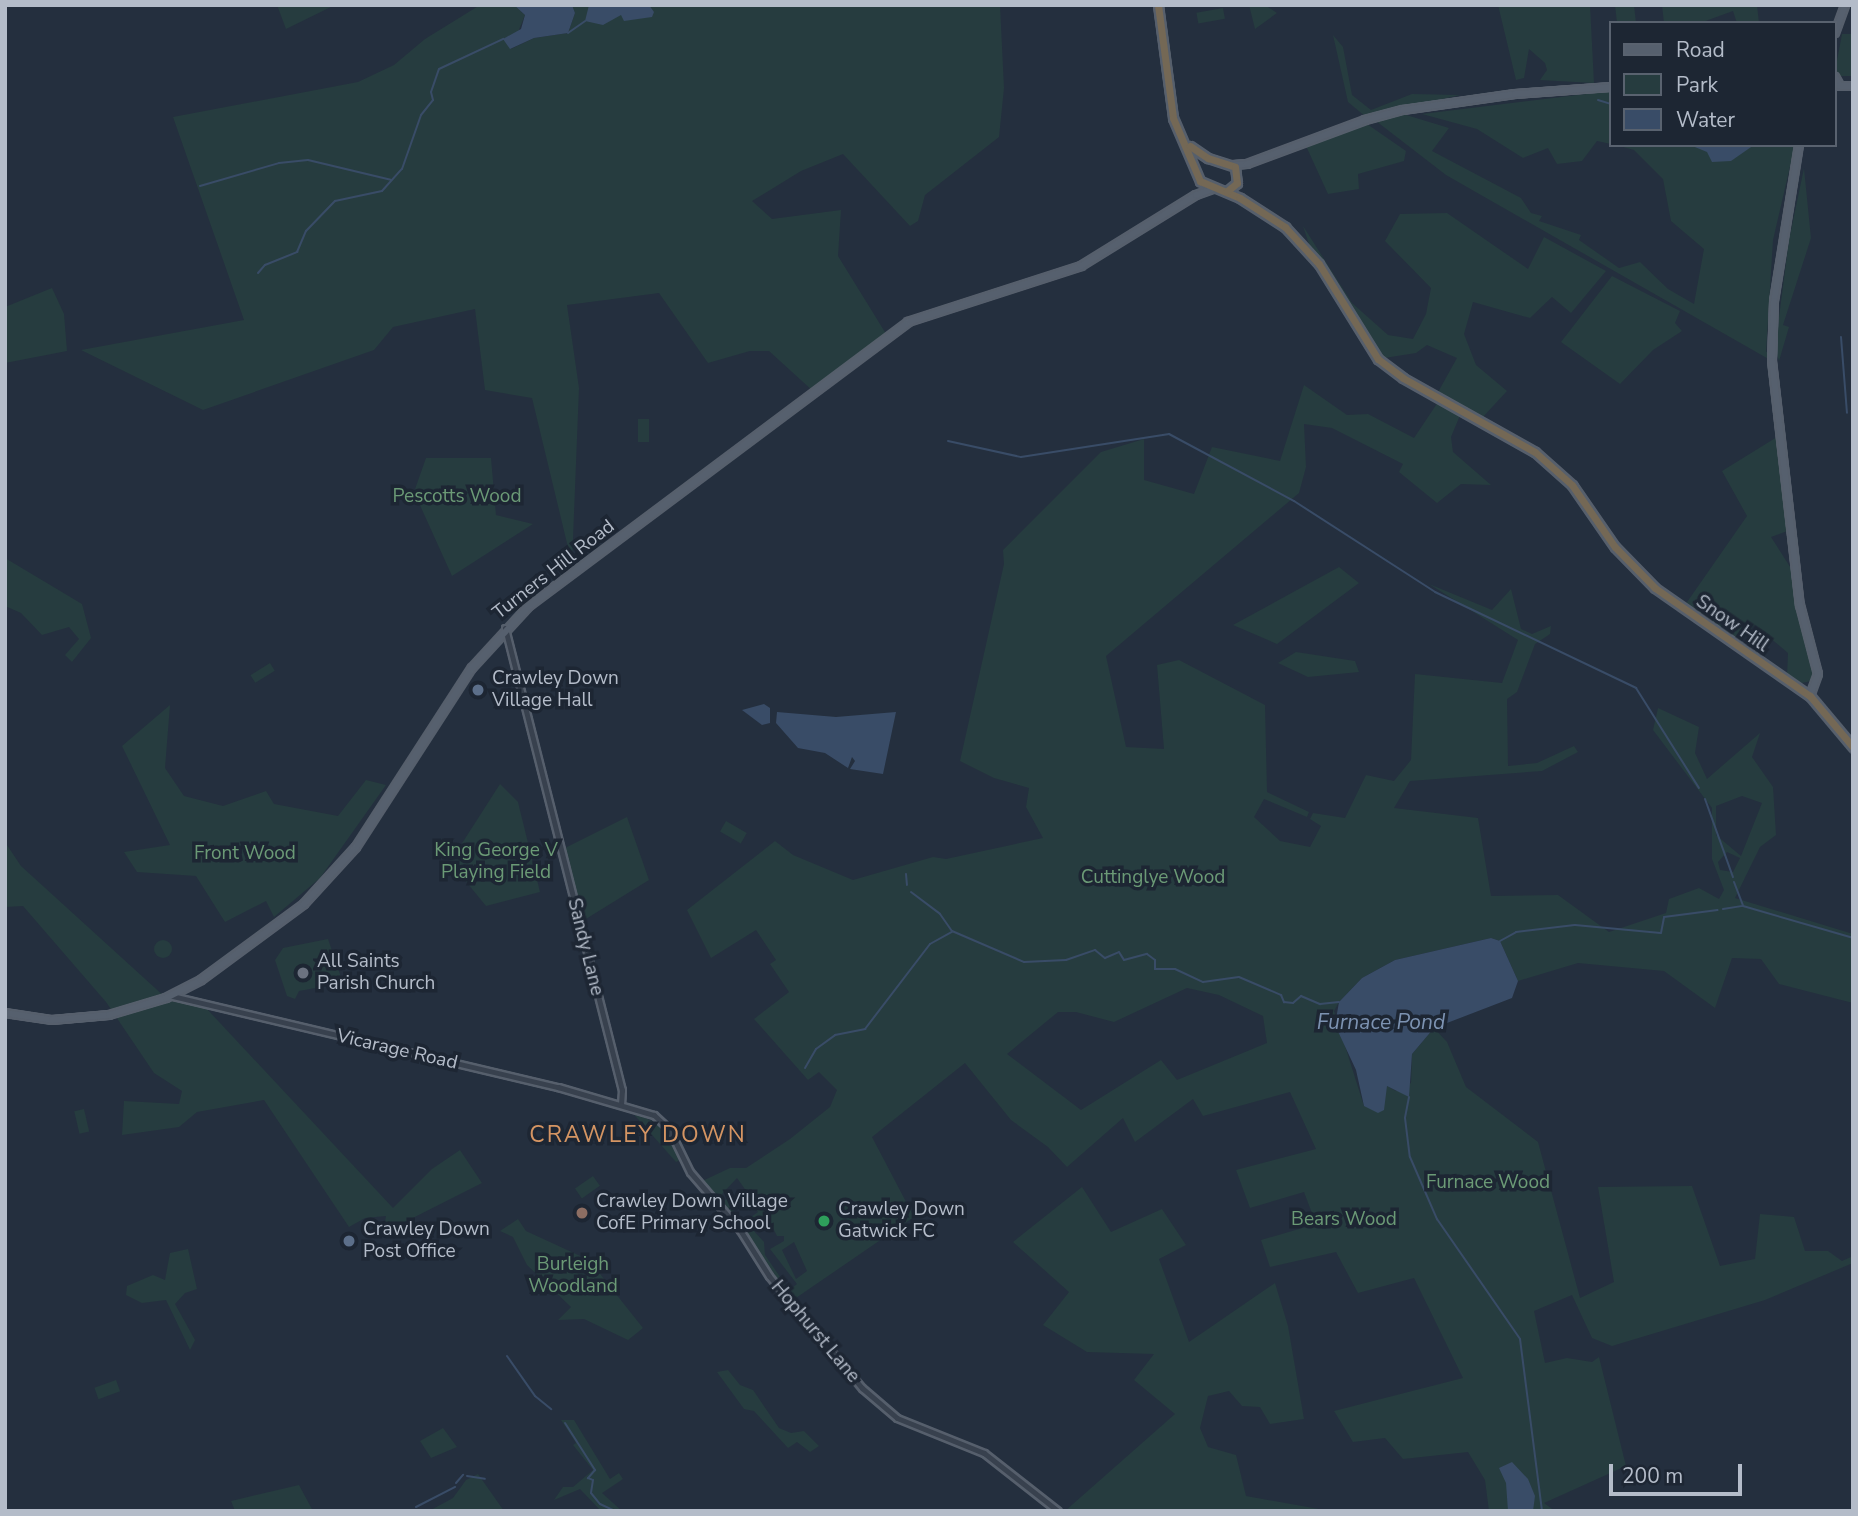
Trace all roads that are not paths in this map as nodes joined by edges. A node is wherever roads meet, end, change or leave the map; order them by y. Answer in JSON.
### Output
{"nodes":[{"id":1,"x":1158,"y":5,"type":"edge"},
{"id":2,"x":1845,"y":5,"type":"edge"},
{"id":3,"x":1837,"y":27,"type":"edge"},
{"id":4,"x":1837,"y":81,"type":"edge"},
{"id":5,"x":1840,"y":86,"type":"junction"},
{"id":6,"x":1853,"y":86,"type":"edge"},
{"id":7,"x":1610,"y":87,"type":"edge"},
{"id":8,"x":1837,"y":91,"type":"edge"},
{"id":9,"x":1186,"y":143,"type":"junction"},
{"id":10,"x":1799,"y":147,"type":"edge"},
{"id":11,"x":1208,"y":158,"type":"junction"},
{"id":12,"x":1247,"y":164,"type":"junction"},
{"id":13,"x":1233,"y":165,"type":"junction"},
{"id":14,"x":1197,"y":169,"type":"junction"},
{"id":15,"x":1198,"y":178,"type":"junction"},
{"id":16,"x":1238,"y":180,"type":"junction"},
{"id":17,"x":1215,"y":188,"type":"junction"},
{"id":18,"x":1227,"y":191,"type":"junction"},
{"id":19,"x":1196,"y":195,"type":"junction"},
{"id":20,"x":1241,"y":198,"type":"junction"},
{"id":21,"x":505,"y":628,"type":"junction"},
{"id":22,"x":1810,"y":696,"type":"junction"},
{"id":23,"x":1853,"y":747,"type":"edge"},
{"id":24,"x":169,"y":997,"type":"junction"},
{"id":25,"x":5,"y":1013,"type":"edge"},
{"id":26,"x":621,"y":1103,"type":"junction"},
{"id":27,"x":1058,"y":1511,"type":"edge"}],
"edges":[{"from":1,"to":9,"type":"highway"},
{"from":2,"to":3,"type":"main road"},
{"from":4,"to":5,"type":"main road"},
{"from":5,"to":6,"type":"main road"},
{"from":5,"to":8,"type":"main road"},
{"from":7,"to":12,"type":"main road"},
{"from":9,"to":11,"type":"highway"},
{"from":9,"to":14,"type":"highway"},
{"from":10,"to":22,"type":"main road"},
{"from":11,"to":13,"type":"highway"},
{"from":11,"to":14,"type":"highway"},
{"from":12,"to":13,"type":"main road"},
{"from":12,"to":16,"type":"main road"},
{"from":13,"to":16,"type":"highway"},
{"from":14,"to":15,"type":"highway"},
{"from":15,"to":17,"type":"highway"},
{"from":15,"to":19,"type":"main road"},
{"from":16,"to":18,"type":"highway"},
{"from":16,"to":20,"type":"highway"},
{"from":17,"to":18,"type":"highway"},
{"from":17,"to":19,"type":"main road","name":"Turners Hill Road"},
{"from":18,"to":20,"type":"highway","name":"Snow Hill"},
{"from":19,"to":21,"type":"main road","name":"Turners Hill Road"},
{"from":20,"to":22,"type":"highway","name":"Snow Hill"},
{"from":21,"to":24,"type":"main road","name":"Turners Hill Road"},
{"from":21,"to":26,"type":"street","name":"Sandy Lane"},
{"from":22,"to":23,"type":"highway","name":"Snow Hill"},
{"from":24,"to":25,"type":"main road","name":"Turners Hill Road"},
{"from":24,"to":26,"type":"street","name":"Vicarage Road"},
{"from":26,"to":27,"type":"street","name":"Hophurst Lane"}]}
